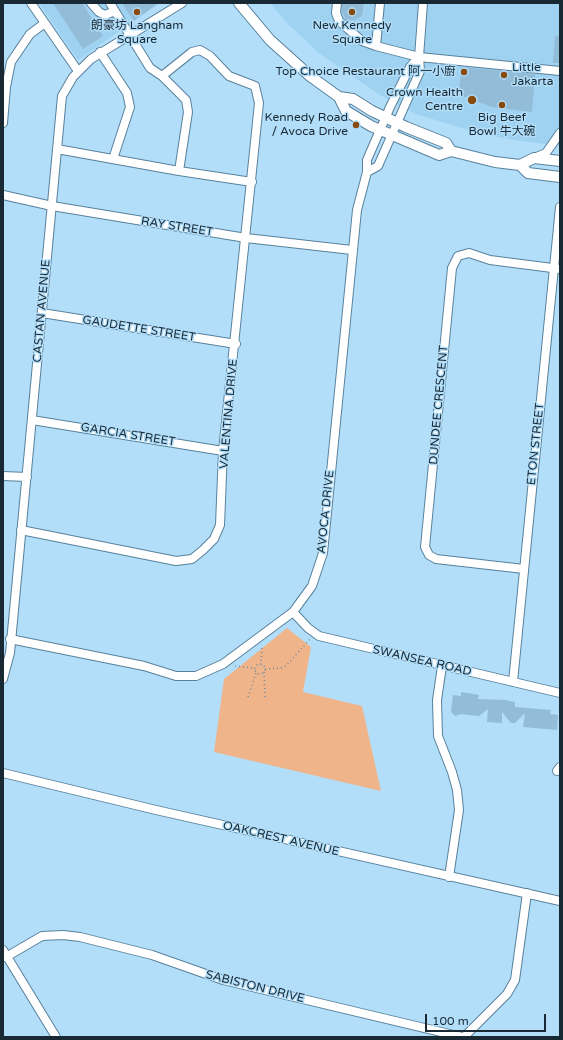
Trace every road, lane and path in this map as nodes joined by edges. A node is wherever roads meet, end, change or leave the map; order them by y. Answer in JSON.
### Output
{"nodes":[{"id":1,"x":31,"y":3,"type":"edge"},
{"id":2,"x":91,"y":3,"type":"edge"},
{"id":3,"x":110,"y":3,"type":"edge"},
{"id":4,"x":182,"y":3,"type":"edge"},
{"id":5,"x":239,"y":3,"type":"edge"},
{"id":6,"x":337,"y":3,"type":"edge"},
{"id":7,"x":380,"y":3,"type":"edge"},
{"id":8,"x":423,"y":3,"type":"edge"},
{"id":9,"x":115,"y":11,"type":"junction"},
{"id":10,"x":45,"y":23,"type":"junction"},
{"id":11,"x":129,"y":34,"type":"junction"},
{"id":12,"x":376,"y":46,"type":"junction"},
{"id":13,"x":100,"y":52,"type":"junction"},
{"id":14,"x":419,"y":57,"type":"junction"},
{"id":15,"x":78,"y":71,"type":"junction"},
{"id":16,"x":560,"y":71,"type":"edge"},
{"id":17,"x":162,"y":76,"type":"junction"},
{"id":18,"x":339,"y":96,"type":"junction"},
{"id":19,"x":386,"y":117,"type":"junction"},
{"id":20,"x":3,"y":123,"type":"edge"},
{"id":21,"x":397,"y":123,"type":"junction"},
{"id":22,"x":380,"y":131,"type":"junction"},
{"id":23,"x":560,"y":133,"type":"edge"},
{"id":24,"x":390,"y":136,"type":"junction"},
{"id":25,"x":57,"y":149,"type":"junction"},
{"id":26,"x":451,"y":151,"type":"junction"},
{"id":27,"x":534,"y":158,"type":"junction"},
{"id":28,"x":113,"y":159,"type":"junction"},
{"id":29,"x":560,"y":161,"type":"edge"},
{"id":30,"x":520,"y":165,"type":"junction"},
{"id":31,"x":179,"y":171,"type":"junction"},
{"id":32,"x":367,"y":172,"type":"junction"},
{"id":33,"x":560,"y":177,"type":"edge"},
{"id":34,"x":252,"y":182,"type":"junction"},
{"id":35,"x":3,"y":195,"type":"edge"},
{"id":36,"x":52,"y":206,"type":"junction"},
{"id":37,"x":560,"y":207,"type":"edge"},
{"id":38,"x":246,"y":238,"type":"junction"},
{"id":39,"x":352,"y":250,"type":"junction"},
{"id":40,"x":556,"y":269,"type":"edge"},
{"id":41,"x":42,"y":313,"type":"junction"},
{"id":42,"x":236,"y":344,"type":"junction"},
{"id":43,"x":32,"y":420,"type":"junction"},
{"id":44,"x":223,"y":451,"type":"junction"},
{"id":45,"x":3,"y":476,"type":"edge"},
{"id":46,"x":27,"y":476,"type":"junction"},
{"id":47,"x":21,"y":530,"type":"junction"},
{"id":48,"x":524,"y":569,"type":"junction"},
{"id":49,"x":293,"y":612,"type":"junction"},
{"id":50,"x":263,"y":633,"type":"junction"},
{"id":51,"x":315,"y":633,"type":"junction"},
{"id":52,"x":10,"y":639,"type":"junction"},
{"id":53,"x":223,"y":664,"type":"junction"},
{"id":54,"x":261,"y":665,"type":"junction"},
{"id":55,"x":442,"y":666,"type":"junction"},
{"id":56,"x":255,"y":668,"type":"junction"},
{"id":57,"x":265,"y":669,"type":"junction"},
{"id":58,"x":264,"y":672,"type":"junction"},
{"id":59,"x":256,"y":673,"type":"junction"},
{"id":60,"x":3,"y":679,"type":"edge"},
{"id":61,"x":513,"y":682,"type":"junction"},
{"id":62,"x":560,"y":693,"type":"edge"},
{"id":63,"x":248,"y":697,"type":"dead end"},
{"id":64,"x":265,"y":698,"type":"dead end"},
{"id":65,"x":3,"y":773,"type":"edge"},
{"id":66,"x":449,"y":877,"type":"junction"},
{"id":67,"x":528,"y":893,"type":"junction"},
{"id":68,"x":560,"y":901,"type":"edge"},
{"id":69,"x":4,"y":953,"type":"edge"},
{"id":70,"x":56,"y":1037,"type":"edge"},
{"id":71,"x":463,"y":1037,"type":"edge"}],
"edges":[{"from":1,"to":10,"type":"street"},
{"from":2,"to":9,"type":"street"},
{"from":3,"to":9,"type":"street"},
{"from":4,"to":11,"type":"street","name":"CASTAN AVENUE"},
{"from":5,"to":18,"type":"main road"},
{"from":6,"to":12,"type":"street"},
{"from":7,"to":12,"type":"street"},
{"from":8,"to":14,"type":"street"},
{"from":9,"to":11,"type":"street"},
{"from":10,"to":15,"type":"street"},
{"from":10,"to":20,"type":"street"},
{"from":11,"to":13,"type":"street","name":"CASTAN AVENUE"},
{"from":11,"to":17,"type":"street"},
{"from":12,"to":14,"type":"street"},
{"from":13,"to":15,"type":"street","name":"CASTAN AVENUE"},
{"from":13,"to":28,"type":"street"},
{"from":14,"to":16,"type":"street"},
{"from":14,"to":19,"type":"street","name":"AVOCA DRIVE"},
{"from":14,"to":21,"type":"street"},
{"from":15,"to":25,"type":"street","name":"CASTAN AVENUE"},
{"from":17,"to":31,"type":"street"},
{"from":17,"to":34,"type":"street","name":"VALENTINA DRIVE"},
{"from":18,"to":19,"type":"main road"},
{"from":18,"to":22,"type":"main road"},
{"from":19,"to":21,"type":"main road"},
{"from":19,"to":22,"type":"street","name":"AVOCA DRIVE"},
{"from":21,"to":24,"type":"street"},
{"from":21,"to":26,"type":"main road"},
{"from":22,"to":24,"type":"main road"},
{"from":22,"to":32,"type":"street","name":"AVOCA DRIVE"},
{"from":23,"to":27,"type":"street"},
{"from":24,"to":26,"type":"main road"},
{"from":24,"to":32,"type":"street"},
{"from":25,"to":28,"type":"street"},
{"from":25,"to":36,"type":"street","name":"CASTAN AVENUE"},
{"from":26,"to":30,"type":"main road"},
{"from":27,"to":29,"type":"main road"},
{"from":27,"to":30,"type":"main road"},
{"from":28,"to":31,"type":"street"},
{"from":30,"to":33,"type":"main road"},
{"from":31,"to":34,"type":"street"},
{"from":32,"to":39,"type":"street","name":"AVOCA DRIVE"},
{"from":34,"to":38,"type":"street","name":"VALENTINA DRIVE"},
{"from":35,"to":36,"type":"street","name":"RAY STREET"},
{"from":36,"to":38,"type":"street","name":"RAY STREET"},
{"from":36,"to":41,"type":"street","name":"CASTAN AVENUE"},
{"from":37,"to":40,"type":"street","name":"ETON STREET"},
{"from":38,"to":39,"type":"street","name":"RAY STREET"},
{"from":38,"to":42,"type":"street","name":"VALENTINA DRIVE"},
{"from":39,"to":49,"type":"street","name":"AVOCA DRIVE"},
{"from":40,"to":48,"type":"street","name":"ETON STREET"},
{"from":40,"to":48,"type":"street","name":"DUNDEE CRESCENT"},
{"from":41,"to":42,"type":"street","name":"GAUDETTE STREET"},
{"from":41,"to":43,"type":"street","name":"CASTAN AVENUE"},
{"from":42,"to":44,"type":"street","name":"VALENTINA DRIVE"},
{"from":43,"to":44,"type":"street","name":"GARCIA STREET"},
{"from":43,"to":46,"type":"street","name":"CASTAN AVENUE"},
{"from":44,"to":47,"type":"street","name":"VALENTINA DRIVE"},
{"from":45,"to":46,"type":"street"},
{"from":46,"to":47,"type":"street","name":"CASTAN AVENUE"},
{"from":47,"to":52,"type":"street","name":"CASTAN AVENUE"},
{"from":48,"to":61,"type":"street","name":"ETON STREET"},
{"from":49,"to":50,"type":"street","name":"AVOCA DRIVE"},
{"from":49,"to":51,"type":"street","name":"SWANSEA ROAD"},
{"from":50,"to":53,"type":"street","name":"AVOCA DRIVE"},
{"from":50,"to":54,"type":"path"},
{"from":51,"to":55,"type":"street","name":"SWANSEA ROAD"},
{"from":51,"to":57,"type":"path"},
{"from":52,"to":53,"type":"street","name":"AVOCA DRIVE"},
{"from":52,"to":60,"type":"street","name":"CASTAN AVENUE"},
{"from":53,"to":56,"type":"path"},
{"from":54,"to":56,"type":"path"},
{"from":54,"to":57,"type":"path"},
{"from":55,"to":61,"type":"street","name":"SWANSEA ROAD"},
{"from":55,"to":66,"type":"street"},
{"from":56,"to":59,"type":"path"},
{"from":57,"to":58,"type":"path"},
{"from":58,"to":59,"type":"path"},
{"from":58,"to":64,"type":"path"},
{"from":59,"to":63,"type":"path"},
{"from":61,"to":62,"type":"street","name":"SWANSEA ROAD"},
{"from":65,"to":66,"type":"street","name":"OAKCREST AVENUE"},
{"from":66,"to":67,"type":"street","name":"OAKCREST AVENUE"},
{"from":67,"to":68,"type":"street","name":"OAKCREST AVENUE"},
{"from":67,"to":71,"type":"street"},
{"from":69,"to":70,"type":"street"},
{"from":69,"to":71,"type":"street","name":"SABISTON DRIVE"}]}
